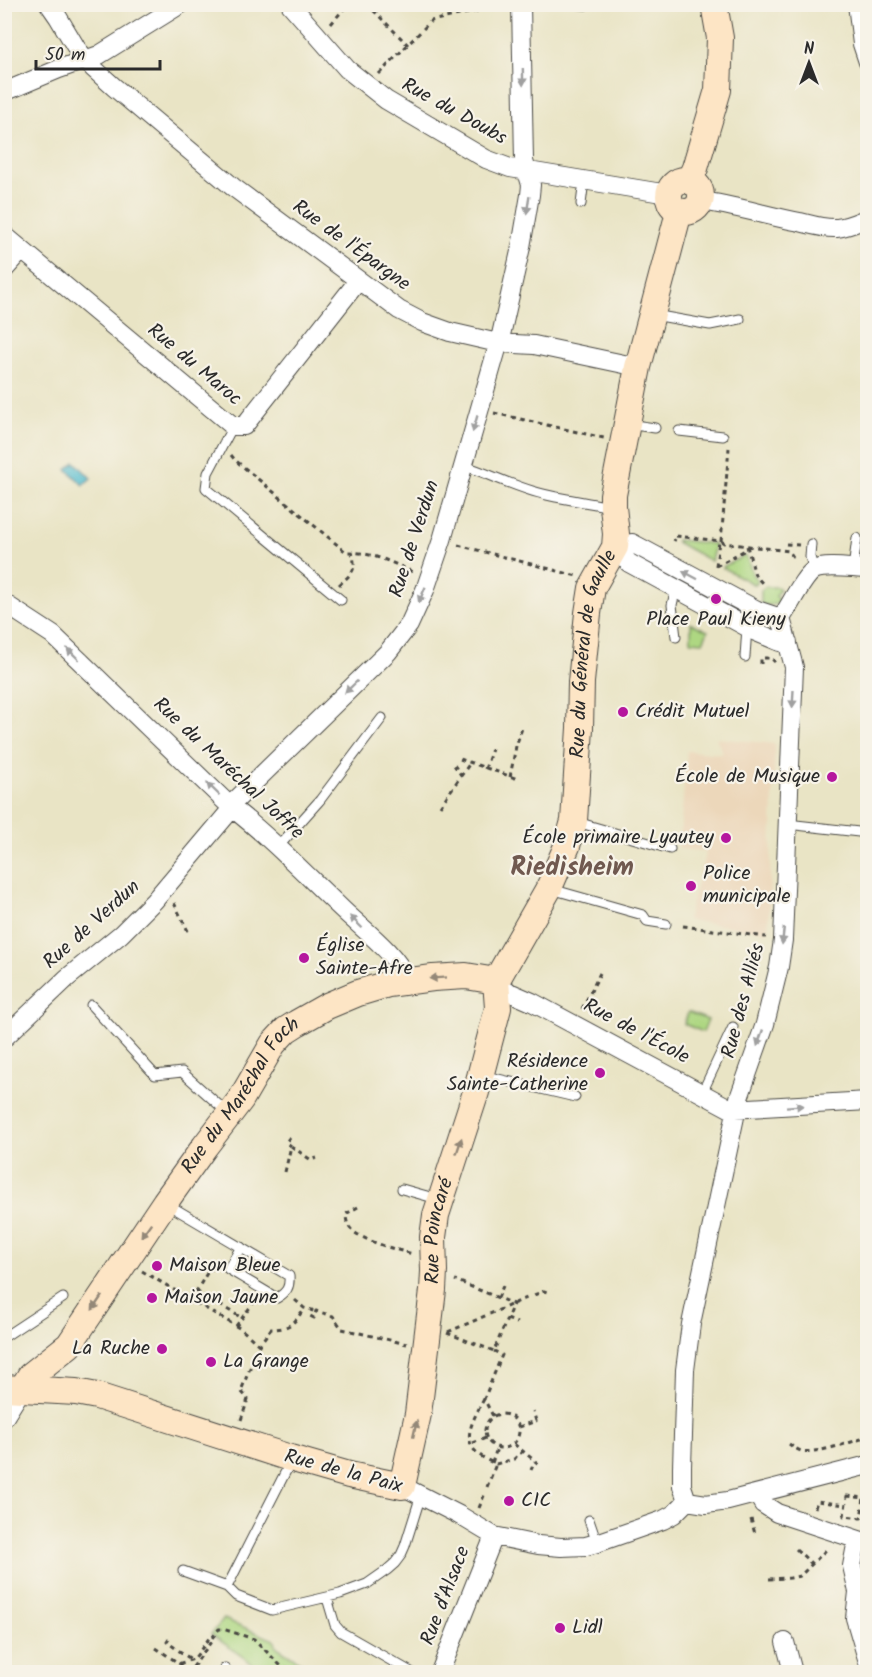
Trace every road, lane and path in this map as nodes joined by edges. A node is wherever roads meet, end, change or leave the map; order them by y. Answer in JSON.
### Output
{"nodes":[{"id":1,"x":49,"y":4,"type":"edge"},
{"id":2,"x":181,"y":4,"type":"edge"},
{"id":3,"x":290,"y":4,"type":"edge"},
{"id":4,"x":348,"y":4,"type":"edge"},
{"id":5,"x":367,"y":4,"type":"edge"},
{"id":6,"x":469,"y":4,"type":"edge"},
{"id":7,"x":509,"y":4,"type":"edge"},
{"id":8,"x":520,"y":4,"type":"edge"},
{"id":9,"x":570,"y":4,"type":"edge"},
{"id":10,"x":714,"y":4,"type":"edge"},
{"id":11,"x":857,"y":4,"type":"edge"},
{"id":12,"x":586,"y":5,"type":"edge"},
{"id":13,"x":471,"y":13,"type":"junction"},
{"id":14,"x":330,"y":25,"type":"dead end"},
{"id":15,"x":408,"y":45,"type":"junction"},
{"id":16,"x":86,"y":61,"type":"junction"},
{"id":17,"x":867,"y":62,"type":"edge"},
{"id":18,"x":378,"y":75,"type":"dead end"},
{"id":19,"x":4,"y":92,"type":"edge"},
{"id":20,"x":527,"y":172,"type":"junction"},
{"id":21,"x":584,"y":181,"type":"junction"},
{"id":22,"x":684,"y":197,"type":"junction"},
{"id":23,"x":581,"y":204,"type":"dead end"},
{"id":24,"x":867,"y":218,"type":"edge"},
{"id":25,"x":4,"y":235,"type":"edge"},
{"id":26,"x":22,"y":250,"type":"junction"},
{"id":27,"x":4,"y":270,"type":"edge"},
{"id":28,"x":358,"y":280,"type":"junction"},
{"id":29,"x":653,"y":314,"type":"junction"},
{"id":30,"x":740,"y":319,"type":"dead end"},
{"id":31,"x":498,"y":343,"type":"junction"},
{"id":32,"x":638,"y":368,"type":"junction"},
{"id":33,"x":495,"y":413,"type":"dead end"},
{"id":34,"x":233,"y":426,"type":"junction"},
{"id":35,"x":654,"y":428,"type":"dead end"},
{"id":36,"x":679,"y":431,"type":"dead end"},
{"id":37,"x":618,"y":432,"type":"junction"},
{"id":38,"x":723,"y":436,"type":"dead end"},
{"id":39,"x":223,"y":443,"type":"junction"},
{"id":40,"x":720,"y":447,"type":"dead end"},
{"id":41,"x":462,"y":465,"type":"junction"},
{"id":42,"x":612,"y":507,"type":"junction"},
{"id":43,"x":857,"y":538,"type":"dead end"},
{"id":44,"x":675,"y":539,"type":"dead end"},
{"id":45,"x":720,"y":541,"type":"junction"},
{"id":46,"x":453,"y":544,"type":"dead end"},
{"id":47,"x":786,"y":544,"type":"dead end"},
{"id":48,"x":812,"y":544,"type":"dead end"},
{"id":49,"x":615,"y":547,"type":"junction"},
{"id":50,"x":747,"y":547,"type":"junction"},
{"id":51,"x":802,"y":550,"type":"dead end"},
{"id":52,"x":352,"y":552,"type":"junction"},
{"id":53,"x":793,"y":557,"type":"dead end"},
{"id":54,"x":860,"y":569,"type":"edge"},
{"id":55,"x":814,"y":570,"type":"junction"},
{"id":56,"x":581,"y":577,"type":"dead end"},
{"id":57,"x":429,"y":579,"type":"junction"},
{"id":58,"x":761,"y":585,"type":"dead end"},
{"id":59,"x":338,"y":587,"type":"dead end"},
{"id":60,"x":676,"y":588,"type":"junction"},
{"id":61,"x":341,"y":600,"type":"dead end"},
{"id":62,"x":5,"y":604,"type":"edge"},
{"id":63,"x":781,"y":618,"type":"junction"},
{"id":64,"x":747,"y":627,"type":"junction"},
{"id":65,"x":676,"y":637,"type":"dead end"},
{"id":66,"x":788,"y":642,"type":"junction"},
{"id":67,"x":745,"y":657,"type":"dead end"},
{"id":68,"x":761,"y":664,"type":"dead end"},
{"id":69,"x":777,"y":665,"type":"dead end"},
{"id":70,"x":382,"y":718,"type":"dead end"},
{"id":71,"x":523,"y":725,"type":"dead end"},
{"id":72,"x":492,"y":749,"type":"dead end"},
{"id":73,"x":460,"y":759,"type":"dead end"},
{"id":74,"x":470,"y":763,"type":"junction"},
{"id":75,"x":454,"y":765,"type":"dead end"},
{"id":76,"x":485,"y":769,"type":"junction"},
{"id":77,"x":461,"y":776,"type":"junction"},
{"id":78,"x":510,"y":777,"type":"junction"},
{"id":79,"x":518,"y":779,"type":"dead end"},
{"id":80,"x":440,"y":806,"type":"dead end"},
{"id":81,"x":231,"y":807,"type":"junction"},
{"id":82,"x":574,"y":821,"type":"junction"},
{"id":83,"x":787,"y":824,"type":"junction"},
{"id":84,"x":867,"y":833,"type":"edge"},
{"id":85,"x":278,"y":847,"type":"junction"},
{"id":86,"x":670,"y":849,"type":"dead end"},
{"id":87,"x":549,"y":888,"type":"junction"},
{"id":88,"x":172,"y":900,"type":"dead end"},
{"id":89,"x":666,"y":924,"type":"dead end"},
{"id":90,"x":683,"y":926,"type":"dead end"},
{"id":91,"x":189,"y":933,"type":"dead end"},
{"id":92,"x":771,"y":938,"type":"dead end"},
{"id":93,"x":600,"y":973,"type":"dead end"},
{"id":94,"x":408,"y":981,"type":"junction"},
{"id":95,"x":496,"y":981,"type":"junction"},
{"id":96,"x":91,"y":1005,"type":"dead end"},
{"id":97,"x":580,"y":1013,"type":"dead end"},
{"id":98,"x":733,"y":1027,"type":"dead end"},
{"id":99,"x":4,"y":1038,"type":"edge"},
{"id":100,"x":480,"y":1074,"type":"junction"},
{"id":101,"x":702,"y":1093,"type":"junction"},
{"id":102,"x":575,"y":1097,"type":"dead end"},
{"id":103,"x":867,"y":1101,"type":"edge"},
{"id":104,"x":737,"y":1110,"type":"junction"},
{"id":105,"x":230,"y":1115,"type":"junction"},
{"id":106,"x":290,"y":1137,"type":"dead end"},
{"id":107,"x":291,"y":1146,"type":"junction"},
{"id":108,"x":317,"y":1158,"type":"dead end"},
{"id":109,"x":285,"y":1172,"type":"dead end"},
{"id":110,"x":402,"y":1189,"type":"dead end"},
{"id":111,"x":441,"y":1200,"type":"junction"},
{"id":112,"x":165,"y":1202,"type":"junction"},
{"id":113,"x":358,"y":1207,"type":"dead end"},
{"id":114,"x":241,"y":1247,"type":"junction"},
{"id":115,"x":417,"y":1255,"type":"dead end"},
{"id":116,"x":137,"y":1268,"type":"dead end"},
{"id":117,"x":228,"y":1269,"type":"junction"},
{"id":118,"x":447,"y":1277,"type":"dead end"},
{"id":119,"x":503,"y":1286,"type":"dead end"},
{"id":120,"x":196,"y":1291,"type":"junction"},
{"id":121,"x":547,"y":1292,"type":"dead end"},
{"id":122,"x":534,"y":1295,"type":"dead end"},
{"id":123,"x":530,"y":1297,"type":"dead end"},
{"id":124,"x":63,"y":1298,"type":"dead end"},
{"id":125,"x":498,"y":1298,"type":"junction"},
{"id":126,"x":191,"y":1300,"type":"junction"},
{"id":127,"x":253,"y":1304,"type":"dead end"},
{"id":128,"x":513,"y":1304,"type":"junction"},
{"id":129,"x":232,"y":1312,"type":"junction"},
{"id":130,"x":242,"y":1318,"type":"junction"},
{"id":131,"x":507,"y":1319,"type":"junction"},
{"id":132,"x":227,"y":1321,"type":"junction"},
{"id":133,"x":518,"y":1323,"type":"dead end"},
{"id":134,"x":236,"y":1326,"type":"junction"},
{"id":135,"x":4,"y":1337,"type":"edge"},
{"id":136,"x":407,"y":1344,"type":"dead end"},
{"id":137,"x":69,"y":1345,"type":"junction"},
{"id":138,"x":259,"y":1345,"type":"junction"},
{"id":139,"x":494,"y":1352,"type":"junction"},
{"id":140,"x":13,"y":1388,"type":"edge"},
{"id":141,"x":76,"y":1392,"type":"junction"},
{"id":142,"x":484,"y":1399,"type":"junction"},
{"id":143,"x":533,"y":1411,"type":"dead end"},
{"id":144,"x":493,"y":1416,"type":"junction"},
{"id":145,"x":4,"y":1418,"type":"edge"},
{"id":146,"x":239,"y":1426,"type":"dead end"},
{"id":147,"x":519,"y":1427,"type":"junction"},
{"id":148,"x":867,"y":1437,"type":"edge"},
{"id":149,"x":486,"y":1438,"type":"junction"},
{"id":150,"x":473,"y":1443,"type":"dead end"},
{"id":151,"x":514,"y":1444,"type":"junction"},
{"id":152,"x":789,"y":1444,"type":"dead end"},
{"id":153,"x":497,"y":1448,"type":"junction"},
{"id":154,"x":523,"y":1451,"type":"junction"},
{"id":155,"x":290,"y":1458,"type":"junction"},
{"id":156,"x":535,"y":1461,"type":"junction"},
{"id":157,"x":494,"y":1464,"type":"junction"},
{"id":158,"x":540,"y":1465,"type":"dead end"},
{"id":159,"x":867,"y":1465,"type":"edge"},
{"id":160,"x":531,"y":1470,"type":"dead end"},
{"id":161,"x":487,"y":1486,"type":"dead end"},
{"id":162,"x":411,"y":1491,"type":"junction"},
{"id":163,"x":757,"y":1494,"type":"junction"},
{"id":164,"x":687,"y":1502,"type":"junction"},
{"id":165,"x":846,"y":1505,"type":"junction"},
{"id":166,"x":865,"y":1508,"type":"edge"},
{"id":167,"x":751,"y":1519,"type":"dead end"},
{"id":168,"x":589,"y":1520,"type":"dead end"},
{"id":169,"x":812,"y":1524,"type":"junction"},
{"id":170,"x":756,"y":1534,"type":"dead end"},
{"id":171,"x":494,"y":1536,"type":"junction"},
{"id":172,"x":862,"y":1541,"type":"edge"},
{"id":173,"x":597,"y":1543,"type":"junction"},
{"id":174,"x":831,"y":1545,"type":"dead end"},
{"id":175,"x":796,"y":1549,"type":"dead end"},
{"id":176,"x":812,"y":1564,"type":"junction"},
{"id":177,"x":183,"y":1571,"type":"dead end"},
{"id":178,"x":769,"y":1579,"type":"dead end"},
{"id":179,"x":227,"y":1587,"type":"junction"},
{"id":180,"x":327,"y":1598,"type":"junction"},
{"id":181,"x":212,"y":1638,"type":"junction"},
{"id":182,"x":169,"y":1639,"type":"dead end"},
{"id":183,"x":785,"y":1642,"type":"dead end"},
{"id":184,"x":156,"y":1648,"type":"dead end"},
{"id":185,"x":192,"y":1660,"type":"junction"},
{"id":186,"x":867,"y":1662,"type":"edge"},
{"id":187,"x":180,"y":1665,"type":"junction"},
{"id":188,"x":867,"y":1668,"type":"edge"},
{"id":189,"x":175,"y":1672,"type":"edge"},
{"id":190,"x":196,"y":1672,"type":"edge"},
{"id":191,"x":201,"y":1672,"type":"edge"},
{"id":192,"x":287,"y":1672,"type":"edge"},
{"id":193,"x":411,"y":1672,"type":"edge"},
{"id":194,"x":440,"y":1672,"type":"edge"},
{"id":195,"x":793,"y":1672,"type":"edge"},
{"id":196,"x":865,"y":1672,"type":"edge"}],
"edges":[{"from":1,"to":16,"type":"street","name":"Rue de l'Épargne"},
{"from":2,"to":16,"type":"street"},
{"from":3,"to":20,"type":"street","name":"Rue du Doubs"},
{"from":4,"to":14,"type":"path"},
{"from":5,"to":15,"type":"path"},
{"from":6,"to":13,"type":"path"},
{"from":7,"to":13,"type":"path"},
{"from":8,"to":20,"type":"street","name":"Rue de Verdun","one_way":true},
{"from":9,"to":12,"type":"lane"},
{"from":10,"to":22,"type":"street","name":"Rue du Général de Gaulle"},
{"from":11,"to":17,"type":"street"},
{"from":13,"to":15,"type":"path"},
{"from":15,"to":18,"type":"path"},
{"from":16,"to":19,"type":"street"},
{"from":16,"to":28,"type":"street","name":"Rue de l'Épargne"},
{"from":20,"to":21,"type":"street","name":"Rue du Doubs"},
{"from":20,"to":31,"type":"street","name":"Rue de Verdun","one_way":true},
{"from":21,"to":22,"type":"street","name":"Rue du Doubs"},
{"from":21,"to":23,"type":"lane"},
{"from":22,"to":24,"type":"street","name":"Rue du Doubs"},
{"from":22,"to":29,"type":"street","name":"Rue du Général de Gaulle"},
{"from":25,"to":26,"type":"street","name":"Rue du Maroc"},
{"from":26,"to":27,"type":"street"},
{"from":26,"to":34,"type":"street","name":"Rue du Maroc"},
{"from":28,"to":31,"type":"street","name":"Rue de l'Épargne"},
{"from":28,"to":34,"type":"street","name":"Rue du Maroc"},
{"from":29,"to":30,"type":"lane"},
{"from":29,"to":32,"type":"street","name":"Rue du Général de Gaulle"},
{"from":31,"to":32,"type":"street","name":"Rue de l'Épargne"},
{"from":31,"to":41,"type":"street","name":"Rue de Verdun","one_way":true},
{"from":32,"to":37,"type":"street","name":"Rue du Général de Gaulle"},
{"from":33,"to":37,"type":"path"},
{"from":34,"to":39,"type":"lane"},
{"from":35,"to":37,"type":"lane"},
{"from":36,"to":38,"type":"lane"},
{"from":37,"to":42,"type":"street","name":"Rue du Général de Gaulle"},
{"from":39,"to":52,"type":"path"},
{"from":39,"to":61,"type":"lane"},
{"from":40,"to":45,"type":"path"},
{"from":41,"to":42,"type":"lane"},
{"from":41,"to":57,"type":"street","name":"Rue de Verdun"},
{"from":42,"to":49,"type":"street","name":"Rue du Général de Gaulle"},
{"from":43,"to":54,"type":"lane"},
{"from":44,"to":45,"type":"path"},
{"from":45,"to":50,"type":"path"},
{"from":45,"to":50,"type":"path"},
{"from":46,"to":56,"type":"path","name":"Rue du Général de Gaulle"},
{"from":47,"to":51,"type":"path"},
{"from":48,"to":55,"type":"lane"},
{"from":49,"to":60,"type":"street"},
{"from":63,"to":49,"type":"street","one_way":true},
{"from":49,"to":82,"type":"street","name":"Rue du Général de Gaulle"},
{"from":50,"to":53,"type":"path"},
{"from":50,"to":58,"type":"path"},
{"from":52,"to":57,"type":"path"},
{"from":52,"to":59,"type":"path"},
{"from":54,"to":55,"type":"street"},
{"from":55,"to":63,"type":"street"},
{"from":57,"to":81,"type":"street","name":"Rue de Verdun","one_way":true},
{"from":60,"to":64,"type":"street"},
{"from":60,"to":65,"type":"lane"},
{"from":81,"to":62,"type":"street","name":"Rue du Maréchal Joffre","one_way":true},
{"from":63,"to":66,"type":"street","name":"Rue des Alliés"},
{"from":64,"to":66,"type":"street"},
{"from":64,"to":67,"type":"lane"},
{"from":66,"to":83,"type":"street","name":"Rue des Alliés","one_way":true},
{"from":68,"to":69,"type":"path"},
{"from":70,"to":85,"type":"lane"},
{"from":71,"to":78,"type":"path"},
{"from":72,"to":76,"type":"path"},
{"from":73,"to":74,"type":"path"},
{"from":74,"to":76,"type":"path"},
{"from":74,"to":77,"type":"path"},
{"from":75,"to":77,"type":"path"},
{"from":76,"to":78,"type":"path"},
{"from":77,"to":80,"type":"path"},
{"from":78,"to":79,"type":"path"},
{"from":81,"to":85,"type":"street","name":"Rue du Maréchal Joffre"},
{"from":81,"to":99,"type":"street","name":"Rue de Verdun"},
{"from":82,"to":86,"type":"lane"},
{"from":82,"to":87,"type":"street","name":"Rue du Général de Gaulle"},
{"from":83,"to":84,"type":"lane"},
{"from":83,"to":104,"type":"street","name":"Rue des Alliés","one_way":true},
{"from":94,"to":85,"type":"street","name":"Rue du Maréchal Joffre","one_way":true},
{"from":87,"to":89,"type":"lane"},
{"from":87,"to":95,"type":"street","name":"Rue du Général de Gaulle"},
{"from":88,"to":91,"type":"path"},
{"from":90,"to":92,"type":"path"},
{"from":93,"to":97,"type":"path"},
{"from":95,"to":94,"type":"street","name":"Rue du Maréchal Foch","one_way":true},
{"from":94,"to":105,"type":"street","name":"Rue du Maréchal Foch"},
{"from":95,"to":100,"type":"street","name":"Rue Poincaré"},
{"from":95,"to":101,"type":"street","name":"Rue de l'École"},
{"from":96,"to":105,"type":"lane"},
{"from":98,"to":101,"type":"lane"},
{"from":100,"to":102,"type":"lane"},
{"from":111,"to":100,"type":"street","name":"Rue Poincaré","one_way":true},
{"from":101,"to":104,"type":"street","name":"Rue de l'École"},
{"from":104,"to":103,"type":"street","name":"Rue de l'École","one_way":true},
{"from":104,"to":164,"type":"street","name":"Rue des Alliés"},
{"from":105,"to":112,"type":"street","name":"Rue du Maréchal Foch"},
{"from":106,"to":107,"type":"path"},
{"from":107,"to":108,"type":"path"},
{"from":107,"to":109,"type":"path"},
{"from":110,"to":111,"type":"lane"},
{"from":162,"to":111,"type":"street","name":"Rue Poincaré","one_way":true},
{"from":112,"to":114,"type":"lane"},
{"from":112,"to":137,"type":"street","name":"Rue du Maréchal Foch","one_way":true},
{"from":113,"to":115,"type":"path"},
{"from":114,"to":117,"type":"lane"},
{"from":114,"to":117,"type":"lane"},
{"from":116,"to":126,"type":"path"},
{"from":117,"to":120,"type":"path"},
{"from":118,"to":125,"type":"path"},
{"from":119,"to":125,"type":"path"},
{"from":120,"to":126,"type":"path"},
{"from":120,"to":129,"type":"path"},
{"from":121,"to":122,"type":"path"},
{"from":123,"to":128,"type":"path"},
{"from":124,"to":135,"type":"lane"},
{"from":125,"to":128,"type":"path"},
{"from":126,"to":132,"type":"path"},
{"from":127,"to":130,"type":"path"},
{"from":128,"to":131,"type":"path"},
{"from":128,"to":139,"type":"path"},
{"from":129,"to":130,"type":"path"},
{"from":129,"to":132,"type":"path"},
{"from":130,"to":134,"type":"path"},
{"from":131,"to":133,"type":"path"},
{"from":131,"to":139,"type":"path"},
{"from":132,"to":134,"type":"path"},
{"from":134,"to":138,"type":"path"},
{"from":136,"to":138,"type":"path"},
{"from":137,"to":140,"type":"street","name":"Rue du Maréchal Foch"},
{"from":137,"to":141,"type":"street"},
{"from":138,"to":146,"type":"path"},
{"from":139,"to":142,"type":"path"},
{"from":140,"to":141,"type":"street","name":"Rue de la Paix"},
{"from":140,"to":145,"type":"street"},
{"from":141,"to":155,"type":"street","name":"Rue de la Paix"},
{"from":142,"to":144,"type":"path"},
{"from":142,"to":157,"type":"path"},
{"from":143,"to":147,"type":"path"},
{"from":144,"to":147,"type":"path"},
{"from":144,"to":149,"type":"path"},
{"from":147,"to":151,"type":"path"},
{"from":148,"to":152,"type":"path"},
{"from":149,"to":150,"type":"path"},
{"from":149,"to":153,"type":"path"},
{"from":151,"to":153,"type":"path"},
{"from":151,"to":154,"type":"path"},
{"from":153,"to":157,"type":"path"},
{"from":154,"to":156,"type":"path"},
{"from":154,"to":157,"type":"path"},
{"from":155,"to":162,"type":"street","name":"Rue de la Paix"},
{"from":155,"to":179,"type":"lane"},
{"from":156,"to":158,"type":"path"},
{"from":156,"to":160,"type":"path"},
{"from":157,"to":161,"type":"path"},
{"from":159,"to":163,"type":"street"},
{"from":162,"to":171,"type":"street","name":"Rue de la Paix"},
{"from":162,"to":180,"type":"lane"},
{"from":163,"to":164,"type":"street"},
{"from":163,"to":169,"type":"street"},
{"from":164,"to":173,"type":"street","name":"Rue de la Paix"},
{"from":165,"to":166,"type":"path"},
{"from":165,"to":166,"type":"path"},
{"from":165,"to":169,"type":"path"},
{"from":167,"to":170,"type":"path"},
{"from":168,"to":173,"type":"lane"},
{"from":169,"to":172,"type":"street"},
{"from":171,"to":173,"type":"street","name":"Rue de la Paix"},
{"from":171,"to":194,"type":"street","name":"Rue d'Alsace"},
{"from":172,"to":186,"type":"street"},
{"from":174,"to":176,"type":"path"},
{"from":175,"to":176,"type":"path"},
{"from":176,"to":178,"type":"path"},
{"from":177,"to":179,"type":"lane"},
{"from":179,"to":180,"type":"lane"},
{"from":180,"to":193,"type":"lane"},
{"from":181,"to":185,"type":"path"},
{"from":181,"to":191,"type":"path"},
{"from":181,"to":192,"type":"path"},
{"from":182,"to":185,"type":"path"},
{"from":183,"to":195,"type":"street"},
{"from":184,"to":187,"type":"path"},
{"from":185,"to":187,"type":"path"},
{"from":187,"to":189,"type":"path"},
{"from":187,"to":190,"type":"path"},
{"from":188,"to":196,"type":"street"}]}
